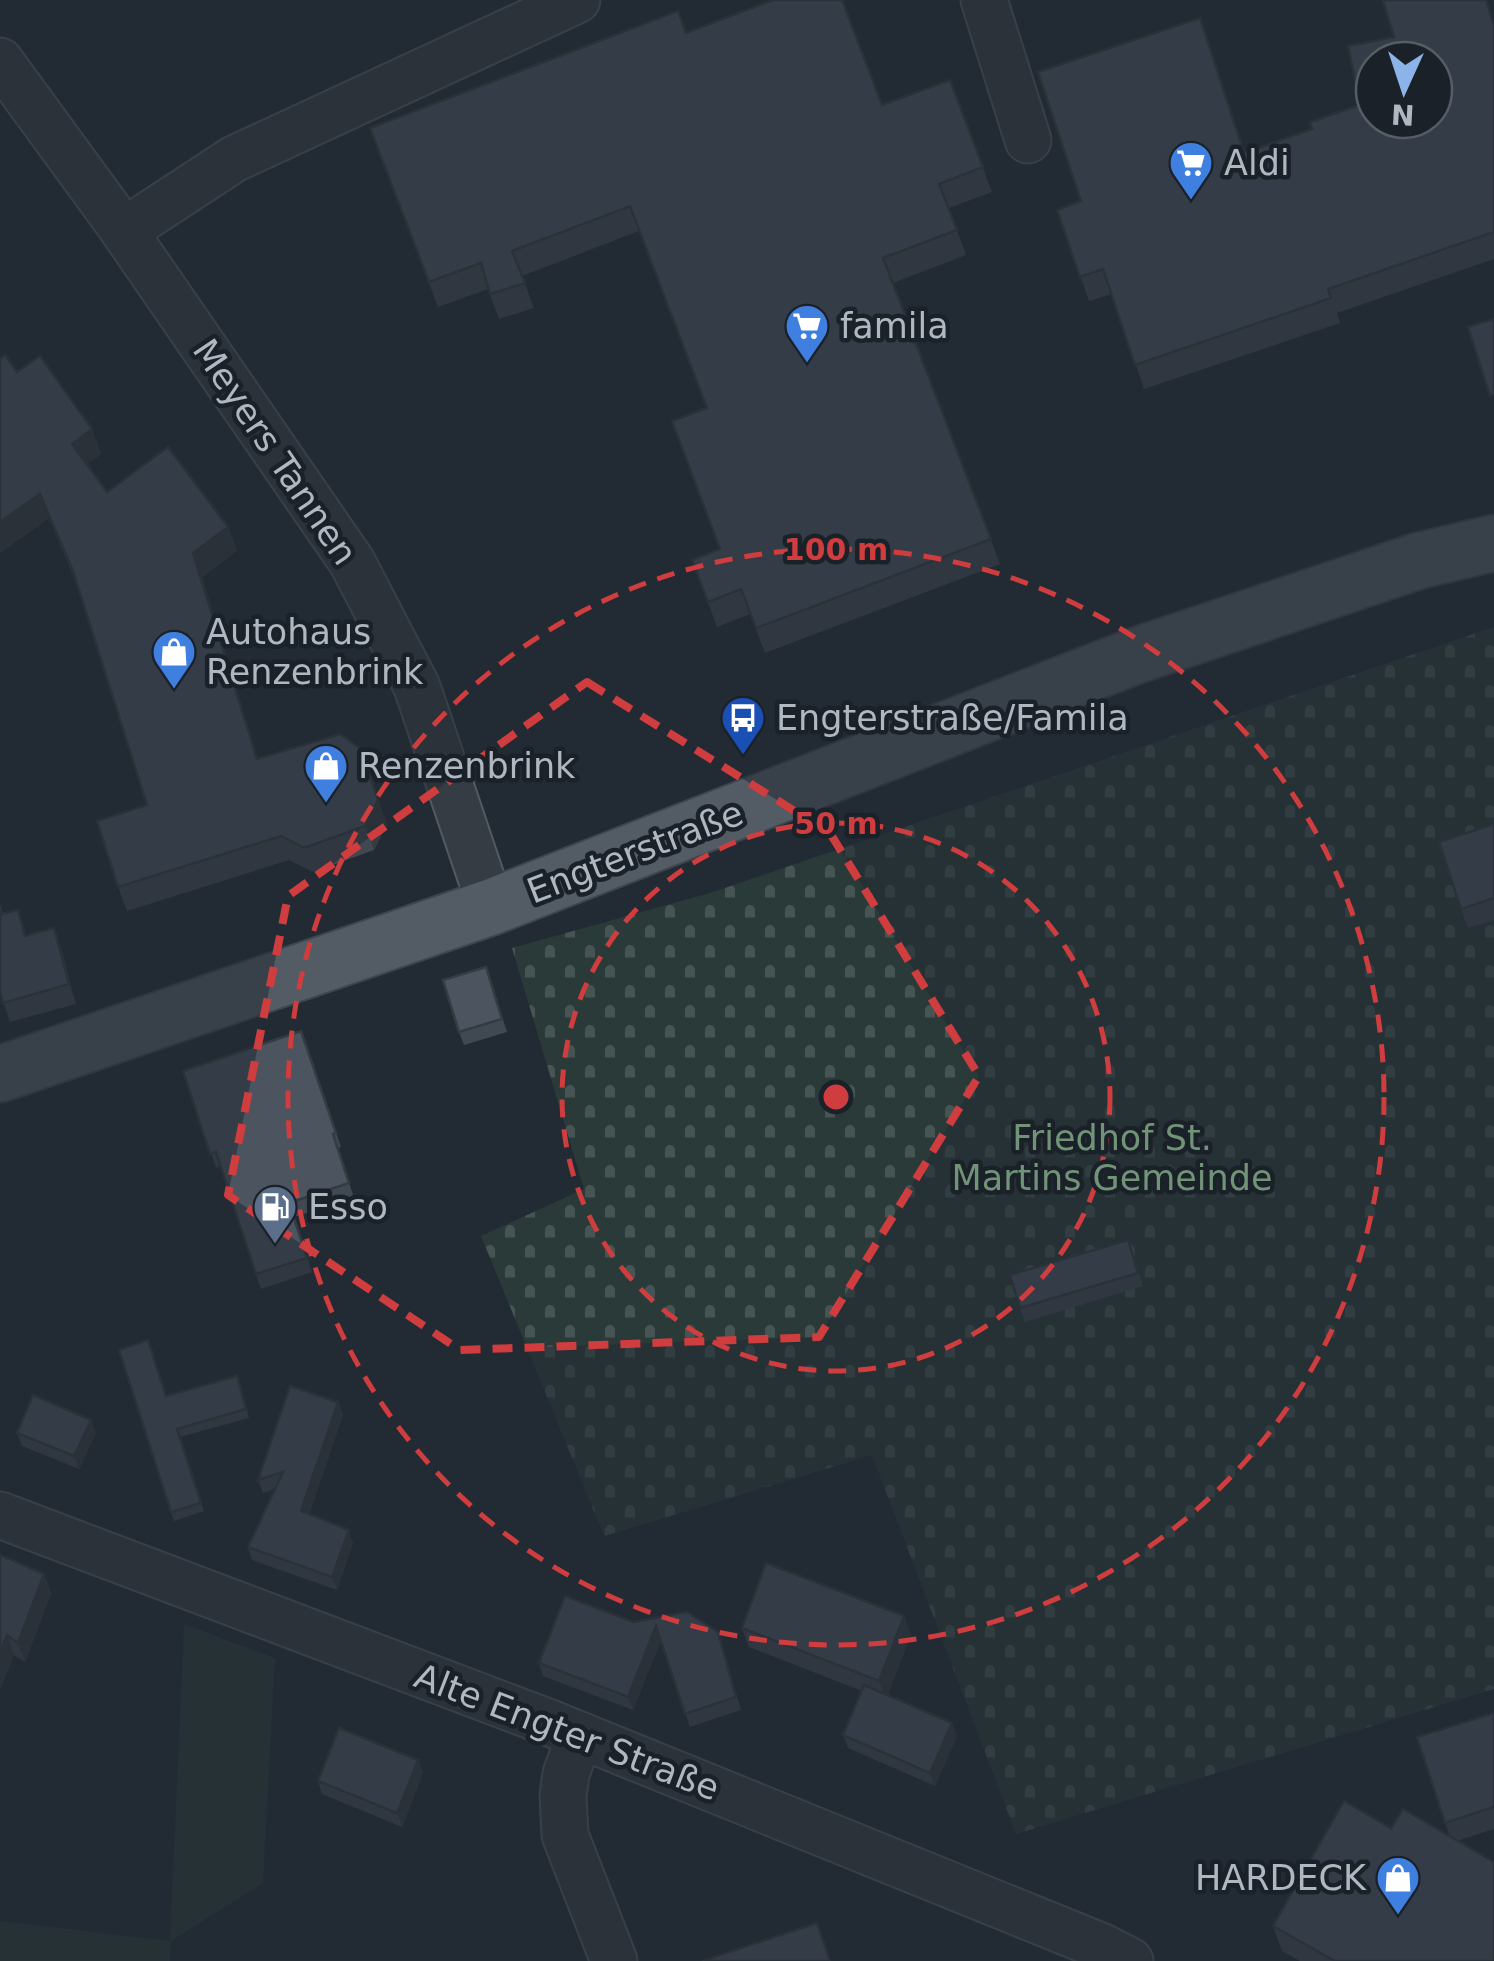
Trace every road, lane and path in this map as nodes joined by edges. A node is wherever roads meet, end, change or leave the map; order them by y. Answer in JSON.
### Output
{"nodes":[{"id":1,"x":577,"y":0,"type":"edge"},
{"id":2,"x":984,"y":0,"type":"edge"},
{"id":3,"x":0,"y":61,"type":"edge"},
{"id":4,"x":1028,"y":140,"type":"dead end"},
{"id":5,"x":124,"y":231,"type":"junction"},
{"id":6,"x":1494,"y":542,"type":"edge"},
{"id":7,"x":492,"y":908,"type":"junction"},
{"id":8,"x":0,"y":1074,"type":"edge"},
{"id":9,"x":0,"y":1515,"type":"edge"},
{"id":10,"x":580,"y":1735,"type":"junction"},
{"id":11,"x":614,"y":1961,"type":"edge"},
{"id":12,"x":1130,"y":1961,"type":"edge"}],
"edges":[{"from":1,"to":5,"type":"street"},
{"from":2,"to":4,"type":"street"},
{"from":3,"to":5,"type":"street","name":"Meyers Tannen"},
{"from":5,"to":7,"type":"street","name":"Meyers Tannen"},
{"from":6,"to":7,"type":"main road","name":"Engterstraße"},
{"from":7,"to":8,"type":"main road","name":"Engterstraße"},
{"from":9,"to":10,"type":"street","name":"Alte Engter Straße"},
{"from":10,"to":11,"type":"street"},
{"from":10,"to":12,"type":"street","name":"Alte Engter Straße"}]}
